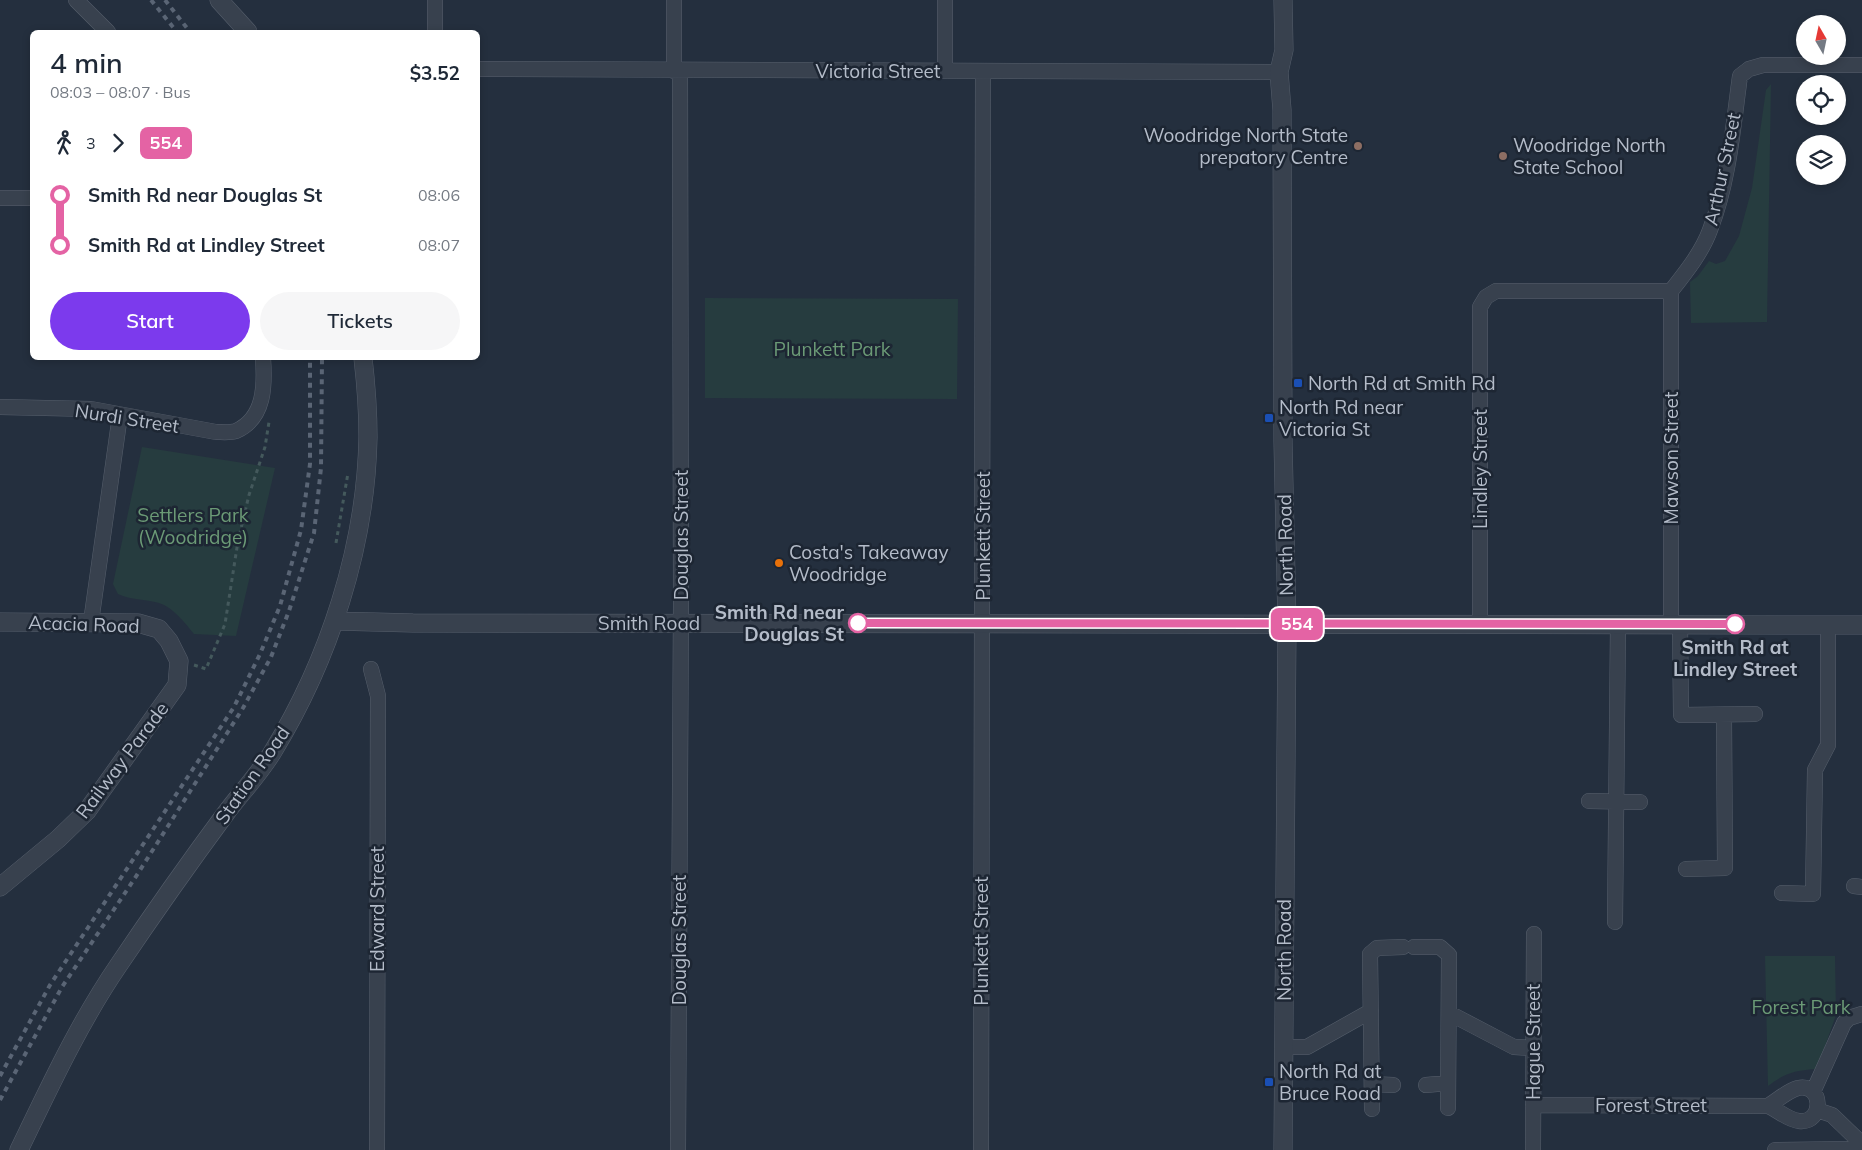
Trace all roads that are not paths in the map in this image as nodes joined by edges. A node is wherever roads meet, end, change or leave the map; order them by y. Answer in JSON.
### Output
{"nodes":[{"id":1,"x":76,"y":0,"type":"edge"},
{"id":2,"x":219,"y":0,"type":"edge"},
{"id":3,"x":434,"y":0,"type":"edge"},
{"id":4,"x":674,"y":0,"type":"edge"},
{"id":5,"x":945,"y":0,"type":"edge"},
{"id":6,"x":1283,"y":0,"type":"edge"},
{"id":7,"x":106,"y":30,"type":"edge"},
{"id":8,"x":246,"y":30,"type":"edge"},
{"id":9,"x":435,"y":30,"type":"edge"},
{"id":10,"x":1862,"y":65,"type":"edge"},
{"id":11,"x":480,"y":69,"type":"edge"},
{"id":12,"x":677,"y":71,"type":"junction"},
{"id":13,"x":945,"y":71,"type":"junction"},
{"id":14,"x":983,"y":72,"type":"junction"},
{"id":15,"x":1279,"y":72,"type":"junction"},
{"id":16,"x":0,"y":198,"type":"edge"},
{"id":17,"x":30,"y":198,"type":"edge"},
{"id":18,"x":1671,"y":291,"type":"junction"},
{"id":19,"x":264,"y":360,"type":"edge"},
{"id":20,"x":363,"y":360,"type":"edge"},
{"id":21,"x":0,"y":407,"type":"edge"},
{"id":22,"x":120,"y":415,"type":"junction"},
{"id":23,"x":336,"y":621,"type":"junction"},
{"id":24,"x":0,"y":622,"type":"edge"},
{"id":25,"x":91,"y":622,"type":"junction"},
{"id":26,"x":681,"y":623,"type":"junction"},
{"id":27,"x":983,"y":623,"type":"junction"},
{"id":28,"x":1286,"y":624,"type":"junction"},
{"id":29,"x":1480,"y":624,"type":"junction"},
{"id":30,"x":1676,"y":624,"type":"junction"},
{"id":31,"x":1618,"y":625,"type":"junction"},
{"id":32,"x":1828,"y":625,"type":"junction"},
{"id":33,"x":1862,"y":625,"type":"edge"},
{"id":34,"x":179,"y":661,"type":"joint"},
{"id":35,"x":371,"y":669,"type":"dead end"},
{"id":36,"x":1755,"y":714,"type":"dead end"},
{"id":37,"x":1724,"y":715,"type":"junction"},
{"id":38,"x":1589,"y":802,"type":"dead end"},
{"id":39,"x":1615,"y":802,"type":"junction"},
{"id":40,"x":1640,"y":802,"type":"dead end"},
{"id":41,"x":1686,"y":868,"type":"dead end"},
{"id":42,"x":0,"y":887,"type":"edge"},
{"id":43,"x":1782,"y":893,"type":"dead end"},
{"id":44,"x":1615,"y":922,"type":"dead end"},
{"id":45,"x":1534,"y":934,"type":"dead end"},
{"id":46,"x":1371,"y":1011,"type":"junction"},
{"id":47,"x":1449,"y":1013,"type":"junction"},
{"id":48,"x":1862,"y":1014,"type":"edge"},
{"id":49,"x":1283,"y":1047,"type":"junction"},
{"id":50,"x":1533,"y":1048,"type":"junction"},
{"id":51,"x":1448,"y":1083,"type":"junction"},
{"id":52,"x":1372,"y":1084,"type":"junction"},
{"id":53,"x":1393,"y":1085,"type":"dead end"},
{"id":54,"x":1426,"y":1085,"type":"dead end"},
{"id":55,"x":1813,"y":1092,"type":"junction"},
{"id":56,"x":1533,"y":1105,"type":"junction"},
{"id":57,"x":1768,"y":1106,"type":"junction"},
{"id":58,"x":1448,"y":1108,"type":"dead end"},
{"id":59,"x":1372,"y":1109,"type":"dead end"},
{"id":60,"x":1817,"y":1110,"type":"junction"},
{"id":61,"x":1861,"y":1144,"type":"edge"},
{"id":62,"x":19,"y":1150,"type":"edge"},
{"id":63,"x":377,"y":1150,"type":"edge"},
{"id":64,"x":678,"y":1150,"type":"edge"},
{"id":65,"x":980,"y":1150,"type":"edge"},
{"id":66,"x":1283,"y":1150,"type":"edge"},
{"id":67,"x":1533,"y":1150,"type":"edge"},
{"id":68,"x":1775,"y":1150,"type":"edge"}],
"edges":[{"from":1,"to":7,"type":"street"},
{"from":2,"to":8,"type":"street"},
{"from":3,"to":9,"type":"street"},
{"from":4,"to":12,"type":"street","name":"Douglas Street"},
{"from":5,"to":13,"type":"street"},
{"from":6,"to":15,"type":"street","name":"North Road"},
{"from":10,"to":18,"type":"street","name":"Arthur Street"},
{"from":11,"to":12,"type":"street","name":"Victoria Street"},
{"from":12,"to":13,"type":"street","name":"Victoria Street"},
{"from":12,"to":26,"type":"street","name":"Douglas Street"},
{"from":13,"to":14,"type":"street","name":"Victoria Street"},
{"from":14,"to":15,"type":"street","name":"Victoria Street"},
{"from":14,"to":27,"type":"street","name":"Plunkett Street"},
{"from":15,"to":28,"type":"street","name":"North Road"},
{"from":16,"to":17,"type":"street"},
{"from":18,"to":29,"type":"street","name":"Lindley Street"},
{"from":18,"to":30,"type":"street","name":"Mawson Street"},
{"from":19,"to":22,"type":"street","name":"Nurdi Street"},
{"from":20,"to":23,"type":"street","name":"Station Road"},
{"from":21,"to":22,"type":"street","name":"Nurdi Street"},
{"from":22,"to":25,"type":"street"},
{"from":23,"to":26,"type":"street","name":"Smith Road"},
{"from":23,"to":62,"type":"street","name":"Station Road"},
{"from":24,"to":25,"type":"street","name":"Acacia Road"},
{"from":25,"to":34,"type":"street","name":"Acacia Road"},
{"from":26,"to":27,"type":"street","name":"Smith Road"},
{"from":26,"to":64,"type":"street","name":"Douglas Street"},
{"from":27,"to":28,"type":"street","name":"Smith Road"},
{"from":27,"to":65,"type":"street","name":"Plunkett Street"},
{"from":28,"to":29,"type":"street","name":"Smith Road"},
{"from":28,"to":49,"type":"street","name":"North Road"},
{"from":29,"to":31,"type":"street","name":"Smith Road"},
{"from":30,"to":31,"type":"street","name":"Smith Road"},
{"from":30,"to":32,"type":"street","name":"Smith Road"},
{"from":30,"to":37,"type":"street","name":"Mawson Street"},
{"from":31,"to":39,"type":"street"},
{"from":32,"to":33,"type":"street","name":"Smith Road"},
{"from":32,"to":43,"type":"street"},
{"from":34,"to":42,"type":"street","name":"Railway Parade"},
{"from":35,"to":63,"type":"street","name":"Edward Street"},
{"from":36,"to":37,"type":"street"},
{"from":37,"to":41,"type":"street"},
{"from":38,"to":39,"type":"street"},
{"from":39,"to":40,"type":"street"},
{"from":39,"to":44,"type":"street"},
{"from":45,"to":50,"type":"street","name":"Hague Street"},
{"from":46,"to":47,"type":"street"},
{"from":46,"to":49,"type":"street"},
{"from":46,"to":52,"type":"street"},
{"from":47,"to":50,"type":"street"},
{"from":47,"to":51,"type":"street"},
{"from":48,"to":55,"type":"street"},
{"from":49,"to":66,"type":"street","name":"North Road"},
{"from":50,"to":56,"type":"street","name":"Hague Street"},
{"from":51,"to":54,"type":"street"},
{"from":51,"to":58,"type":"street"},
{"from":52,"to":53,"type":"street"},
{"from":52,"to":59,"type":"street"},
{"from":55,"to":57,"type":"street"},
{"from":55,"to":60,"type":"street"},
{"from":56,"to":57,"type":"street","name":"Forest Street"},
{"from":56,"to":67,"type":"street","name":"Hague Street"},
{"from":57,"to":60,"type":"street","name":"Forest Street"},
{"from":60,"to":61,"type":"street"},
{"from":61,"to":68,"type":"street"}]}
